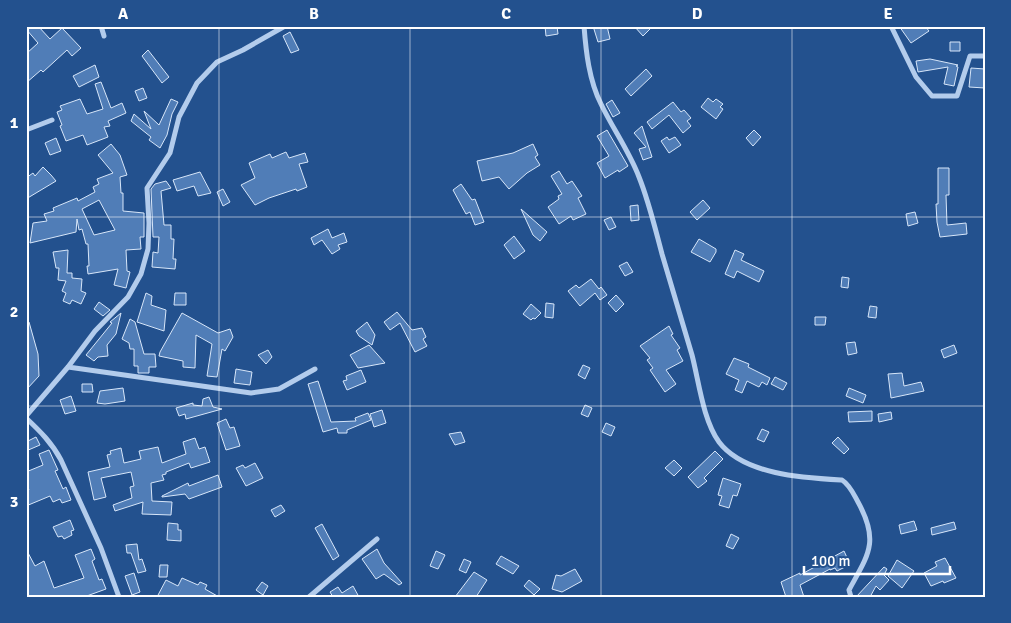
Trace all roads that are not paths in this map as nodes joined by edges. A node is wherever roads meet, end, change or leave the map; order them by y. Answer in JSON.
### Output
{"nodes":[{"id":1,"x":101,"y":26,"type":"edge"},
{"id":2,"x":285,"y":26,"type":"edge"},
{"id":3,"x":584,"y":26,"type":"edge"},
{"id":4,"x":891,"y":26,"type":"edge"},
{"id":5,"x":104,"y":36,"type":"dead end"},
{"id":6,"x":985,"y":56,"type":"edge"},
{"id":7,"x":52,"y":120,"type":"dead end"},
{"id":8,"x":26,"y":130,"type":"edge"},
{"id":9,"x":68,"y":368,"type":"junction"},
{"id":10,"x":315,"y":369,"type":"dead end"},
{"id":11,"x":26,"y":417,"type":"edge"},
{"id":12,"x":377,"y":539,"type":"dead end"},
{"id":13,"x":119,"y":597,"type":"edge"},
{"id":14,"x":309,"y":597,"type":"edge"},
{"id":15,"x":851,"y":597,"type":"edge"}],
"edges":[{"from":1,"to":5,"type":"street"},
{"from":2,"to":9,"type":"street"},
{"from":3,"to":15,"type":"street"},
{"from":4,"to":6,"type":"street"},
{"from":7,"to":8,"type":"street"},
{"from":9,"to":10,"type":"street"},
{"from":9,"to":11,"type":"street"},
{"from":11,"to":13,"type":"street"},
{"from":12,"to":14,"type":"street"}]}
